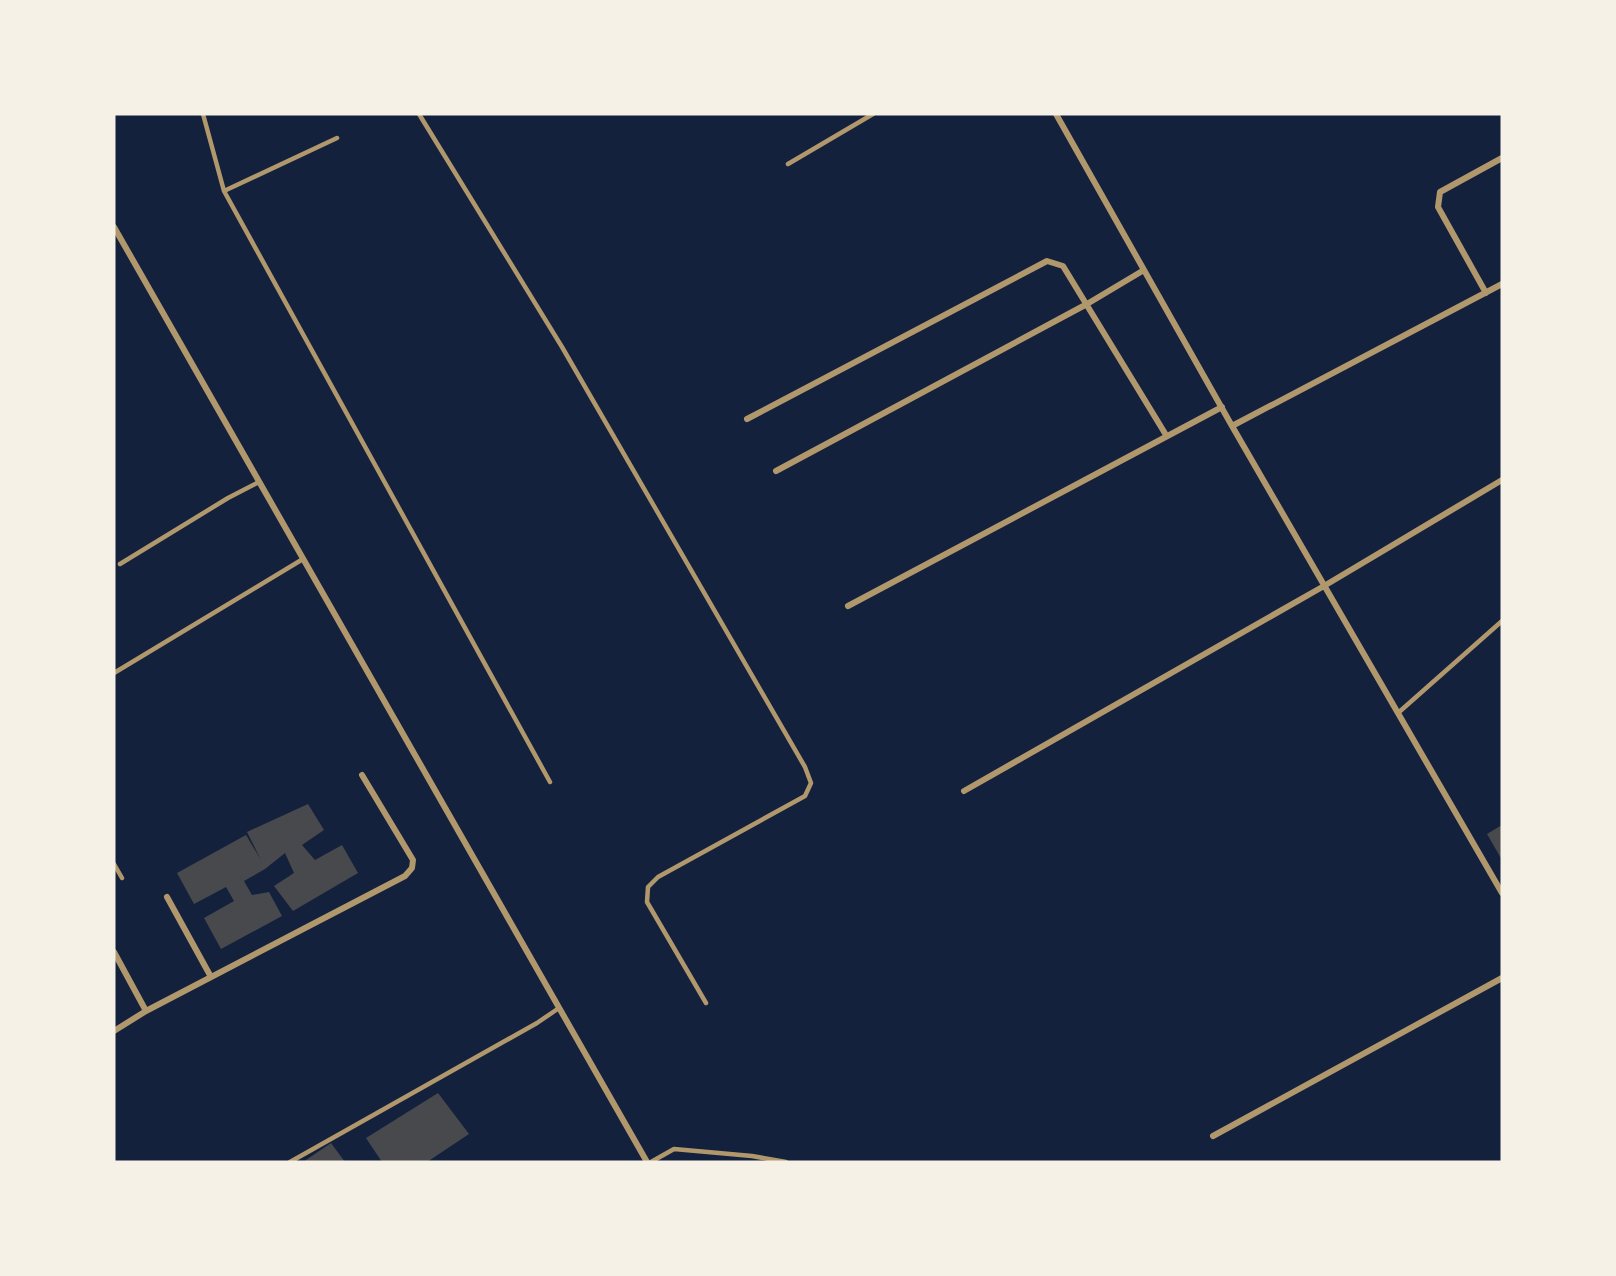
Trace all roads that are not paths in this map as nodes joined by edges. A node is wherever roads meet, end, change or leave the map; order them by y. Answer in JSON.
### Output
{"nodes":[{"id":1,"x":203,"y":114,"type":"edge"},
{"id":2,"x":419,"y":114,"type":"edge"},
{"id":3,"x":873,"y":114,"type":"edge"},
{"id":4,"x":1056,"y":114,"type":"edge"},
{"id":5,"x":337,"y":138,"type":"dead end"},
{"id":6,"x":1502,"y":158,"type":"edge"},
{"id":7,"x":788,"y":164,"type":"dead end"},
{"id":8,"x":224,"y":191,"type":"junction"},
{"id":9,"x":114,"y":227,"type":"edge"},
{"id":10,"x":1144,"y":270,"type":"junction"},
{"id":11,"x":1502,"y":284,"type":"edge"},
{"id":12,"x":1486,"y":293,"type":"junction"},
{"id":13,"x":1087,"y":304,"type":"junction"},
{"id":14,"x":1222,"y":407,"type":"junction"},
{"id":15,"x":747,"y":419,"type":"dead end"},
{"id":16,"x":1232,"y":426,"type":"junction"},
{"id":17,"x":1166,"y":435,"type":"junction"},
{"id":18,"x":776,"y":471,"type":"dead end"},
{"id":19,"x":1502,"y":480,"type":"edge"},
{"id":20,"x":259,"y":482,"type":"junction"},
{"id":21,"x":303,"y":559,"type":"junction"},
{"id":22,"x":120,"y":564,"type":"dead end"},
{"id":23,"x":1324,"y":585,"type":"junction"},
{"id":24,"x":848,"y":606,"type":"dead end"},
{"id":25,"x":1502,"y":621,"type":"edge"},
{"id":26,"x":114,"y":674,"type":"edge"},
{"id":27,"x":1398,"y":713,"type":"junction"},
{"id":28,"x":362,"y":775,"type":"dead end"},
{"id":29,"x":550,"y":782,"type":"dead end"},
{"id":30,"x":964,"y":791,"type":"dead end"},
{"id":31,"x":114,"y":864,"type":"edge"},
{"id":32,"x":122,"y":878,"type":"dead end"},
{"id":33,"x":1502,"y":893,"type":"edge"},
{"id":34,"x":167,"y":897,"type":"dead end"},
{"id":35,"x":114,"y":952,"type":"edge"},
{"id":36,"x":211,"y":977,"type":"junction"},
{"id":37,"x":1502,"y":978,"type":"edge"},
{"id":38,"x":706,"y":1003,"type":"dead end"},
{"id":39,"x":559,"y":1008,"type":"junction"},
{"id":40,"x":146,"y":1011,"type":"junction"},
{"id":41,"x":114,"y":1031,"type":"edge"},
{"id":42,"x":1213,"y":1136,"type":"dead end"},
{"id":43,"x":290,"y":1162,"type":"edge"},
{"id":44,"x":649,"y":1162,"type":"edge"},
{"id":45,"x":786,"y":1162,"type":"edge"}],
"edges":[{"from":1,"to":8,"type":"lane"},
{"from":2,"to":38,"type":"lane"},
{"from":3,"to":7,"type":"lane"},
{"from":4,"to":10,"type":"street"},
{"from":5,"to":8,"type":"lane"},
{"from":6,"to":12,"type":"street"},
{"from":8,"to":29,"type":"lane"},
{"from":9,"to":20,"type":"street"},
{"from":10,"to":13,"type":"street"},
{"from":10,"to":14,"type":"street"},
{"from":11,"to":12,"type":"street"},
{"from":12,"to":16,"type":"street"},
{"from":13,"to":15,"type":"street"},
{"from":13,"to":17,"type":"street"},
{"from":13,"to":18,"type":"street"},
{"from":14,"to":16,"type":"street"},
{"from":14,"to":17,"type":"street"},
{"from":16,"to":23,"type":"street"},
{"from":17,"to":24,"type":"street"},
{"from":19,"to":23,"type":"street"},
{"from":20,"to":21,"type":"street"},
{"from":20,"to":22,"type":"lane"},
{"from":21,"to":26,"type":"lane"},
{"from":21,"to":39,"type":"street"},
{"from":23,"to":27,"type":"street"},
{"from":23,"to":30,"type":"street"},
{"from":25,"to":27,"type":"lane"},
{"from":27,"to":33,"type":"street"},
{"from":28,"to":36,"type":"street"},
{"from":31,"to":32,"type":"lane"},
{"from":34,"to":36,"type":"street"},
{"from":35,"to":40,"type":"street"},
{"from":36,"to":40,"type":"street"},
{"from":37,"to":42,"type":"street"},
{"from":39,"to":43,"type":"lane"},
{"from":39,"to":44,"type":"street"},
{"from":40,"to":41,"type":"street"},
{"from":44,"to":45,"type":"lane"}]}
